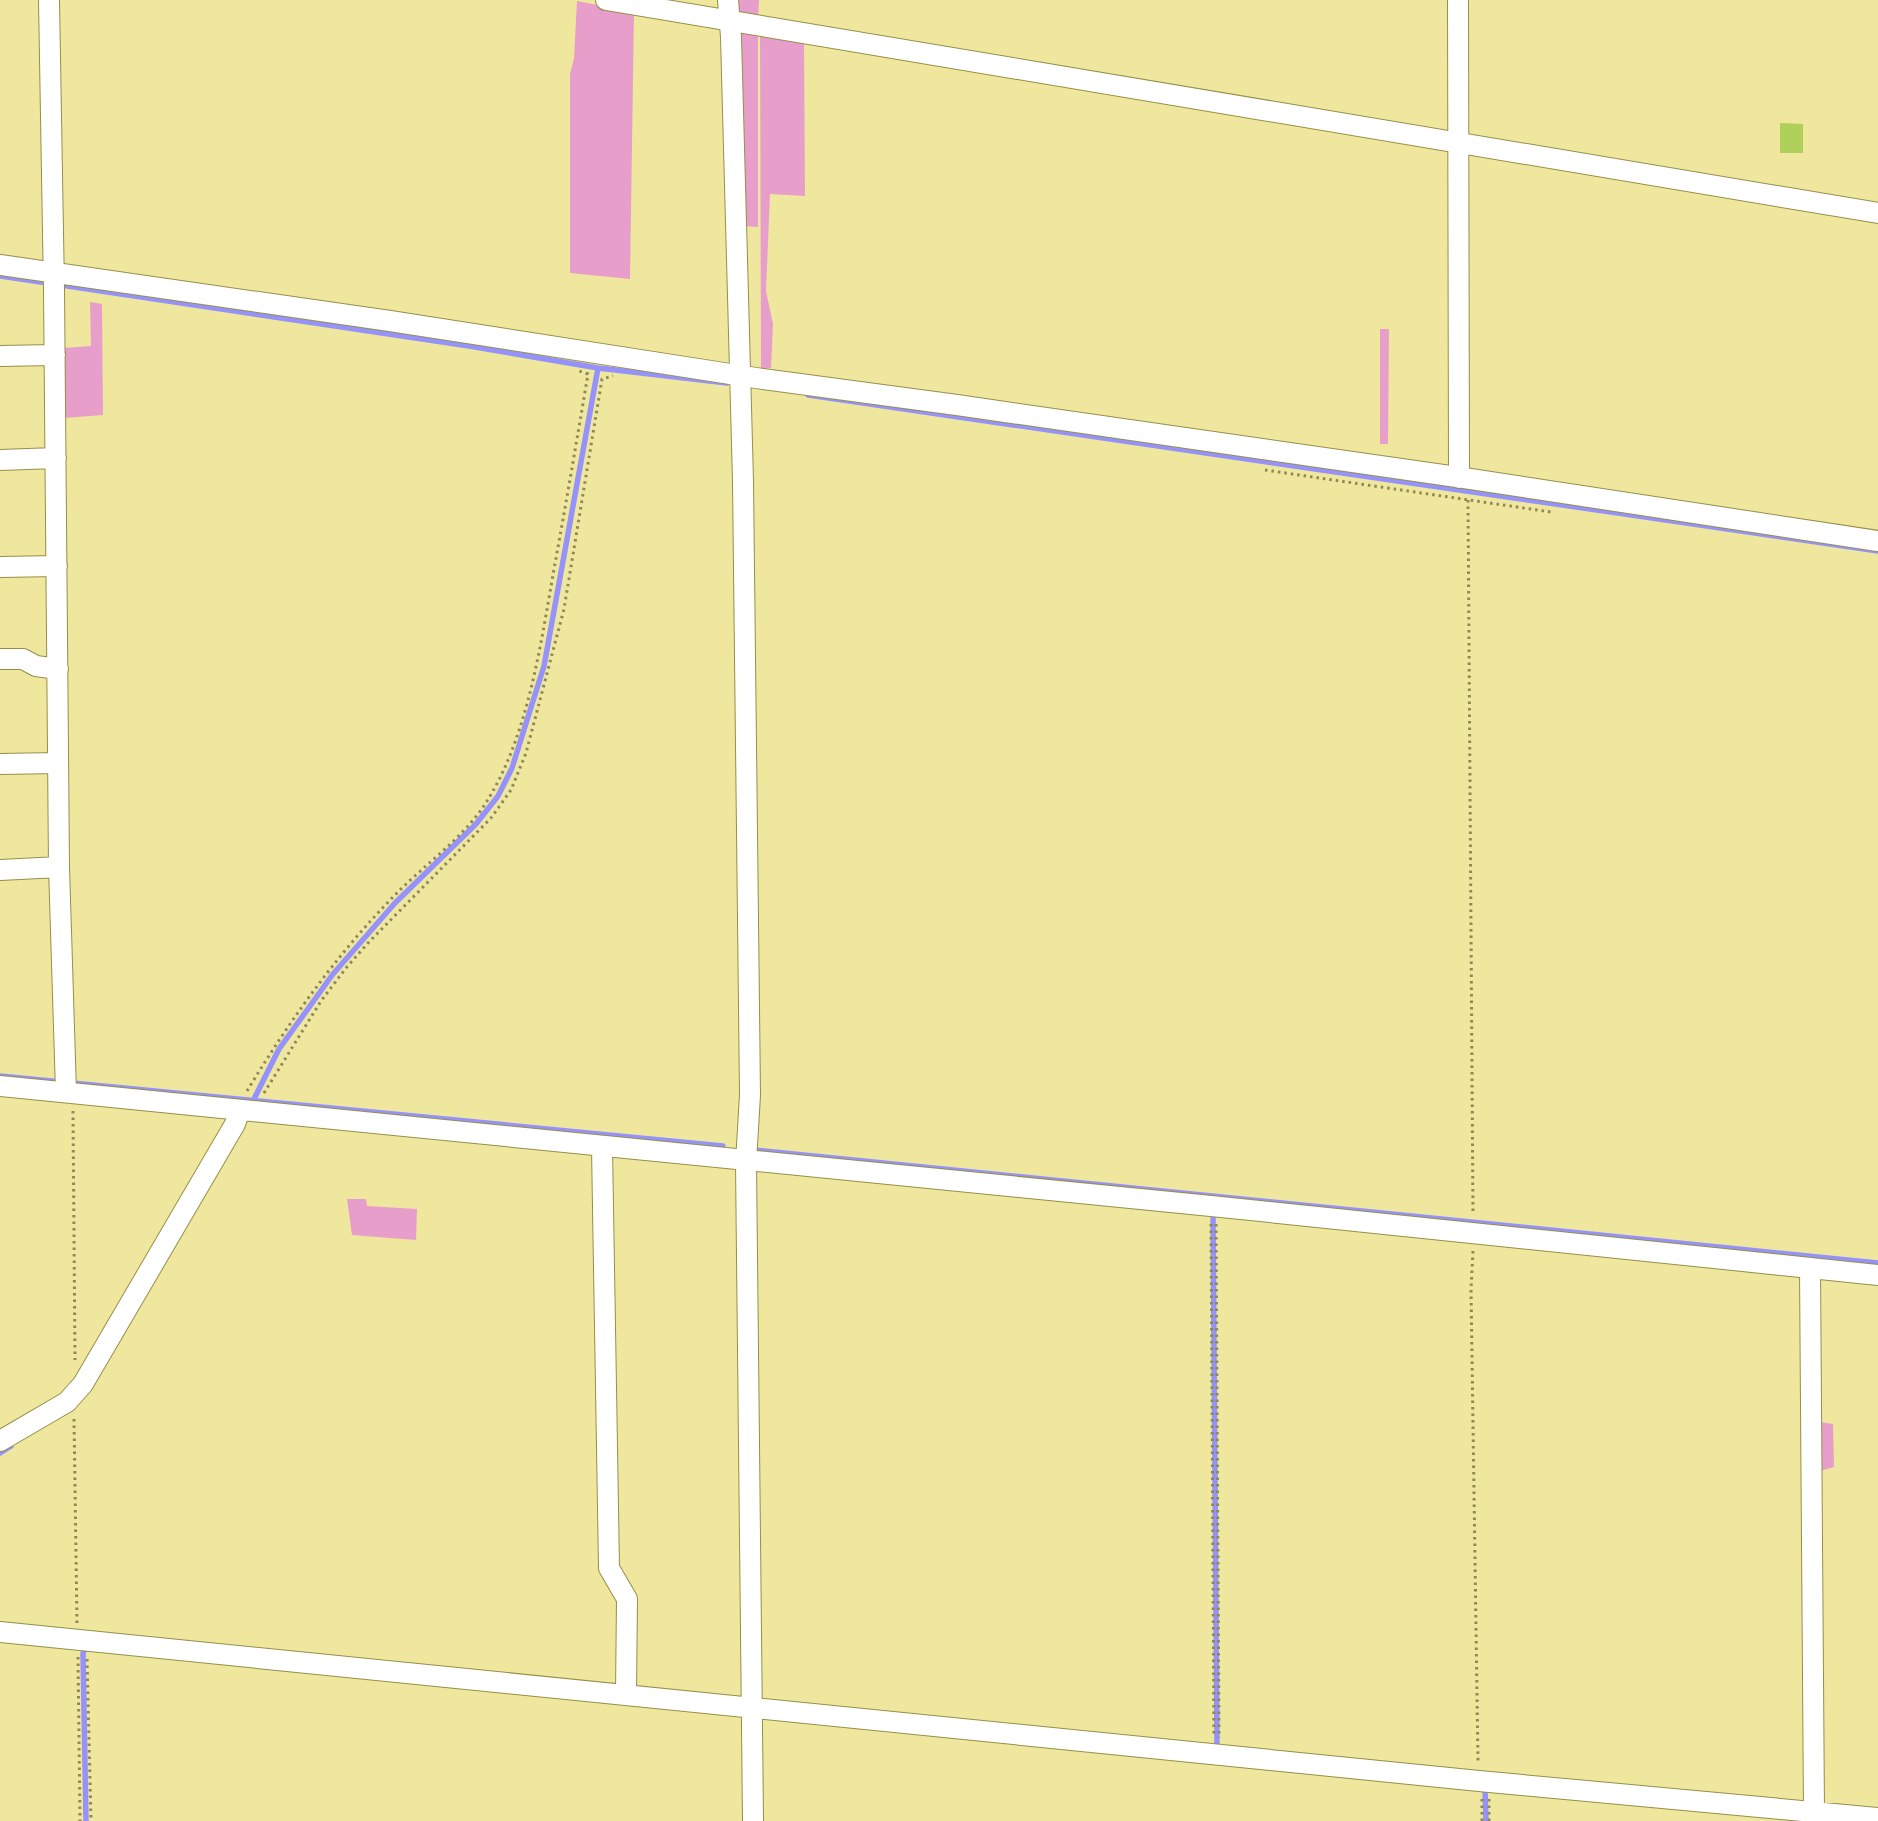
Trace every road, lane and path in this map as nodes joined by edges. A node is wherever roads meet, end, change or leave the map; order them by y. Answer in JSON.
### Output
{"nodes":[{"id":1,"x":49,"y":0,"type":"edge"},
{"id":2,"x":606,"y":0,"type":"edge"},
{"id":3,"x":728,"y":0,"type":"edge"},
{"id":4,"x":1458,"y":0,"type":"edge"},
{"id":5,"x":729,"y":21,"type":"junction"},
{"id":6,"x":1459,"y":144,"type":"junction"},
{"id":7,"x":1878,"y":213,"type":"edge"},
{"id":8,"x":0,"y":265,"type":"edge"},
{"id":9,"x":54,"y":281,"type":"junction"},
{"id":10,"x":55,"y":355,"type":"junction"},
{"id":11,"x":0,"y":356,"type":"edge"},
{"id":12,"x":571,"y":370,"type":"dead end"},
{"id":13,"x":621,"y":377,"type":"dead end"},
{"id":14,"x":739,"y":382,"type":"junction"},
{"id":15,"x":56,"y":458,"type":"junction"},
{"id":16,"x":0,"y":460,"type":"edge"},
{"id":17,"x":1459,"y":478,"type":"junction"},
{"id":18,"x":1468,"y":500,"type":"dead end"},
{"id":19,"x":1878,"y":541,"type":"edge"},
{"id":20,"x":57,"y":566,"type":"junction"},
{"id":21,"x":0,"y":567,"type":"edge"},
{"id":22,"x":0,"y":659,"type":"edge"},
{"id":23,"x":58,"y":669,"type":"junction"},
{"id":24,"x":58,"y":763,"type":"junction"},
{"id":25,"x":0,"y":764,"type":"edge"},
{"id":26,"x":59,"y":867,"type":"junction"},
{"id":27,"x":0,"y":870,"type":"edge"},
{"id":28,"x":0,"y":1086,"type":"edge"},
{"id":29,"x":68,"y":1088,"type":"junction"},
{"id":30,"x":249,"y":1105,"type":"junction"},
{"id":31,"x":602,"y":1147,"type":"junction"},
{"id":32,"x":746,"y":1162,"type":"junction"},
{"id":33,"x":1214,"y":1206,"type":"junction"},
{"id":34,"x":1473,"y":1225,"type":"junction"},
{"id":35,"x":1810,"y":1269,"type":"junction"},
{"id":36,"x":1878,"y":1275,"type":"edge"},
{"id":37,"x":75,"y":1365,"type":"dead end"},
{"id":38,"x":74,"y":1414,"type":"dead end"},
{"id":39,"x":0,"y":1441,"type":"edge"},
{"id":40,"x":0,"y":1632,"type":"edge"},
{"id":41,"x":80,"y":1647,"type":"junction"},
{"id":42,"x":626,"y":1694,"type":"junction"},
{"id":43,"x":752,"y":1708,"type":"junction"},
{"id":44,"x":1217,"y":1753,"type":"junction"},
{"id":45,"x":1484,"y":1790,"type":"junction"},
{"id":46,"x":1814,"y":1812,"type":"junction"},
{"id":47,"x":1878,"y":1818,"type":"edge"},
{"id":48,"x":80,"y":1821,"type":"edge"},
{"id":49,"x":91,"y":1821,"type":"edge"},
{"id":50,"x":752,"y":1821,"type":"edge"},
{"id":51,"x":1482,"y":1821,"type":"edge"},
{"id":52,"x":1489,"y":1821,"type":"edge"}],
"edges":[{"from":1,"to":9,"type":"street"},
{"from":2,"to":5,"type":"street"},
{"from":3,"to":5,"type":"street"},
{"from":4,"to":6,"type":"street"},
{"from":5,"to":6,"type":"street"},
{"from":5,"to":14,"type":"street"},
{"from":6,"to":7,"type":"street"},
{"from":6,"to":17,"type":"street"},
{"from":8,"to":9,"type":"street"},
{"from":9,"to":10,"type":"street"},
{"from":9,"to":14,"type":"street"},
{"from":10,"to":11,"type":"street"},
{"from":10,"to":15,"type":"street"},
{"from":12,"to":30,"type":"path"},
{"from":13,"to":30,"type":"path"},
{"from":14,"to":17,"type":"street"},
{"from":14,"to":32,"type":"street"},
{"from":15,"to":16,"type":"street"},
{"from":15,"to":20,"type":"street"},
{"from":17,"to":19,"type":"street"},
{"from":18,"to":34,"type":"path"},
{"from":20,"to":21,"type":"street"},
{"from":20,"to":23,"type":"street"},
{"from":22,"to":23,"type":"street"},
{"from":23,"to":24,"type":"street"},
{"from":24,"to":25,"type":"street"},
{"from":24,"to":26,"type":"street"},
{"from":26,"to":27,"type":"street"},
{"from":26,"to":29,"type":"street"},
{"from":28,"to":29,"type":"street"},
{"from":29,"to":30,"type":"street"},
{"from":29,"to":37,"type":"path"},
{"from":30,"to":31,"type":"street"},
{"from":30,"to":39,"type":"street"},
{"from":31,"to":32,"type":"street"},
{"from":31,"to":42,"type":"street"},
{"from":32,"to":33,"type":"street"},
{"from":32,"to":43,"type":"street"},
{"from":33,"to":34,"type":"street"},
{"from":33,"to":44,"type":"path"},
{"from":34,"to":35,"type":"street"},
{"from":34,"to":45,"type":"path"},
{"from":35,"to":36,"type":"street"},
{"from":35,"to":46,"type":"street"},
{"from":38,"to":41,"type":"path"},
{"from":40,"to":41,"type":"street"},
{"from":41,"to":42,"type":"street"},
{"from":41,"to":48,"type":"path"},
{"from":41,"to":49,"type":"path"},
{"from":42,"to":43,"type":"street"},
{"from":43,"to":44,"type":"street"},
{"from":43,"to":50,"type":"street"},
{"from":44,"to":45,"type":"street"},
{"from":45,"to":46,"type":"street"},
{"from":45,"to":51,"type":"path"},
{"from":45,"to":52,"type":"path"},
{"from":46,"to":47,"type":"street"}]}
